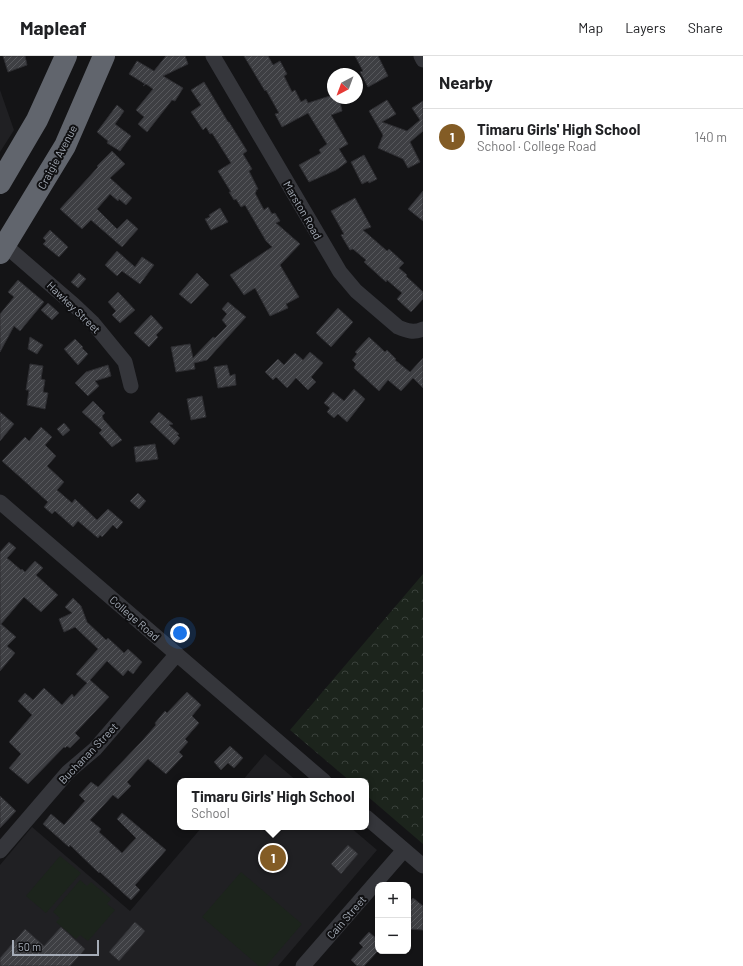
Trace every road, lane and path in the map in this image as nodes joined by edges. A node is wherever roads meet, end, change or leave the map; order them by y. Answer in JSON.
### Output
{"nodes":[{"id":1,"x":66,"y":56,"type":"edge"},
{"id":2,"x":104,"y":56,"type":"edge"},
{"id":3,"x":213,"y":56,"type":"edge"},
{"id":4,"x":421,"y":56,"type":"edge"},
{"id":5,"x":423,"y":60,"type":"edge"},
{"id":6,"x":0,"y":183,"type":"edge"},
{"id":7,"x":2,"y":247,"type":"edge"},
{"id":8,"x":423,"y":329,"type":"edge"},
{"id":9,"x":131,"y":386,"type":"dead end"},
{"id":10,"x":0,"y":502,"type":"edge"},
{"id":11,"x":177,"y":654,"type":"junction"},
{"id":12,"x":321,"y":778,"type":"edge"},
{"id":13,"x":369,"y":820,"type":"edge"},
{"id":14,"x":404,"y":850,"type":"junction"},
{"id":15,"x":0,"y":851,"type":"edge"},
{"id":16,"x":423,"y":866,"type":"edge"},
{"id":17,"x":303,"y":966,"type":"edge"}],
"edges":[{"from":1,"to":6,"type":"highway"},
{"from":2,"to":7,"type":"highway","name":"Craigie Avenue"},
{"from":3,"to":8,"type":"street","name":"Marston Road"},
{"from":4,"to":5,"type":"street"},
{"from":7,"to":9,"type":"street","name":"Hawkey Street"},
{"from":10,"to":11,"type":"street","name":"College Road"},
{"from":11,"to":12,"type":"street","name":"College Road"},
{"from":11,"to":15,"type":"street","name":"Buchanan Street"},
{"from":13,"to":14,"type":"street"},
{"from":14,"to":16,"type":"street"},
{"from":14,"to":17,"type":"street","name":"Cain Street"}]}
